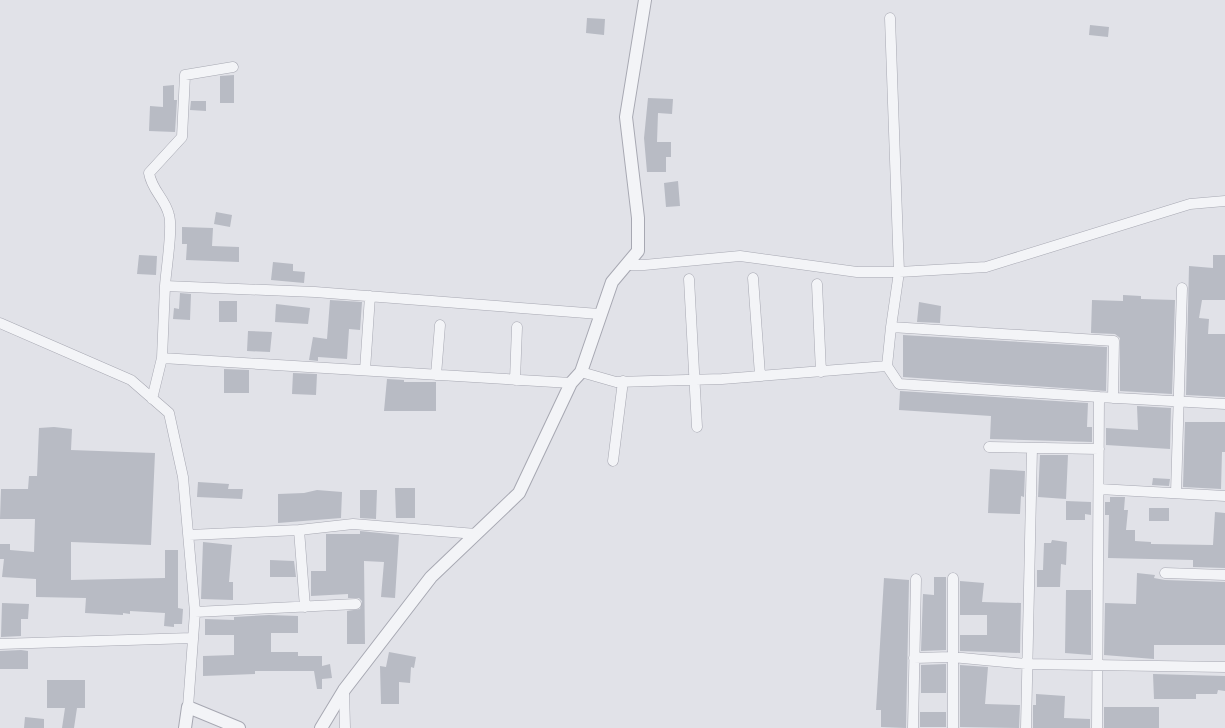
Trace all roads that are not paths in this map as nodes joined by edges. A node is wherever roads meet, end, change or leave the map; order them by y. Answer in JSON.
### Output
{"nodes":[{"id":1,"x":645,"y":0,"type":"edge"},
{"id":2,"x":890,"y":18,"type":"dead end"},
{"id":3,"x":233,"y":67,"type":"dead end"},
{"id":4,"x":1225,"y":201,"type":"edge"},
{"id":5,"x":627,"y":265,"type":"junction"},
{"id":6,"x":898,"y":272,"type":"junction"},
{"id":7,"x":753,"y":278,"type":"dead end"},
{"id":8,"x":689,"y":279,"type":"dead end"},
{"id":9,"x":818,"y":284,"type":"dead end"},
{"id":10,"x":165,"y":286,"type":"junction"},
{"id":11,"x":1182,"y":288,"type":"dead end"},
{"id":12,"x":370,"y":296,"type":"junction"},
{"id":13,"x":599,"y":314,"type":"junction"},
{"id":14,"x":0,"y":323,"type":"edge"},
{"id":15,"x":440,"y":325,"type":"dead end"},
{"id":16,"x":517,"y":327,"type":"dead end"},
{"id":17,"x":891,"y":327,"type":"junction"},
{"id":18,"x":162,"y":358,"type":"junction"},
{"id":19,"x":888,"y":366,"type":"junction"},
{"id":20,"x":365,"y":370,"type":"junction"},
{"id":21,"x":581,"y":372,"type":"junction"},
{"id":22,"x":821,"y":372,"type":"junction"},
{"id":23,"x":436,"y":375,"type":"junction"},
{"id":24,"x":760,"y":375,"type":"junction"},
{"id":25,"x":515,"y":380,"type":"junction"},
{"id":26,"x":694,"y":380,"type":"junction"},
{"id":27,"x":623,"y":381,"type":"junction"},
{"id":28,"x":571,"y":383,"type":"junction"},
{"id":29,"x":1099,"y":397,"type":"junction"},
{"id":30,"x":1113,"y":398,"type":"junction"},
{"id":31,"x":152,"y":399,"type":"junction"},
{"id":32,"x":1179,"y":401,"type":"junction"},
{"id":33,"x":1225,"y":404,"type":"edge"},
{"id":34,"x":697,"y":427,"type":"dead end"},
{"id":35,"x":989,"y":447,"type":"dead end"},
{"id":36,"x":1032,"y":448,"type":"junction"},
{"id":37,"x":1099,"y":449,"type":"junction"},
{"id":38,"x":613,"y":461,"type":"dead end"},
{"id":39,"x":1099,"y":489,"type":"junction"},
{"id":40,"x":1176,"y":493,"type":"junction"},
{"id":41,"x":1225,"y":496,"type":"edge"},
{"id":42,"x":299,"y":530,"type":"junction"},
{"id":43,"x":476,"y":534,"type":"junction"},
{"id":44,"x":189,"y":535,"type":"junction"},
{"id":45,"x":1165,"y":574,"type":"dead end"},
{"id":46,"x":1225,"y":575,"type":"edge"},
{"id":47,"x":953,"y":578,"type":"dead end"},
{"id":48,"x":916,"y":579,"type":"dead end"},
{"id":49,"x":356,"y":604,"type":"dead end"},
{"id":50,"x":305,"y":607,"type":"junction"},
{"id":51,"x":194,"y":612,"type":"junction"},
{"id":52,"x":192,"y":638,"type":"junction"},
{"id":53,"x":0,"y":644,"type":"edge"},
{"id":54,"x":952,"y":657,"type":"junction"},
{"id":55,"x":914,"y":658,"type":"junction"},
{"id":56,"x":1026,"y":664,"type":"junction"},
{"id":57,"x":1098,"y":666,"type":"junction"},
{"id":58,"x":1225,"y":667,"type":"edge"},
{"id":59,"x":344,"y":690,"type":"junction"},
{"id":60,"x":188,"y":707,"type":"junction"},
{"id":61,"x":185,"y":728,"type":"edge"},
{"id":62,"x":239,"y":728,"type":"edge"},
{"id":63,"x":321,"y":728,"type":"edge"},
{"id":64,"x":345,"y":728,"type":"edge"},
{"id":65,"x":913,"y":728,"type":"edge"},
{"id":66,"x":954,"y":728,"type":"edge"},
{"id":67,"x":1026,"y":728,"type":"edge"},
{"id":68,"x":1097,"y":728,"type":"edge"}],
"edges":[{"from":1,"to":5,"type":"street"},
{"from":2,"to":6,"type":"street"},
{"from":3,"to":10,"type":"street"},
{"from":4,"to":6,"type":"street"},
{"from":5,"to":6,"type":"street"},
{"from":5,"to":13,"type":"street"},
{"from":6,"to":17,"type":"street"},
{"from":7,"to":24,"type":"street"},
{"from":8,"to":26,"type":"street"},
{"from":9,"to":22,"type":"street"},
{"from":10,"to":12,"type":"street"},
{"from":10,"to":18,"type":"street"},
{"from":11,"to":32,"type":"street"},
{"from":12,"to":13,"type":"street"},
{"from":12,"to":20,"type":"street"},
{"from":13,"to":21,"type":"street"},
{"from":14,"to":31,"type":"street"},
{"from":15,"to":23,"type":"street"},
{"from":16,"to":25,"type":"street"},
{"from":17,"to":19,"type":"street"},
{"from":17,"to":30,"type":"street"},
{"from":18,"to":20,"type":"street"},
{"from":18,"to":31,"type":"street"},
{"from":19,"to":22,"type":"street"},
{"from":19,"to":29,"type":"street"},
{"from":20,"to":23,"type":"street"},
{"from":21,"to":27,"type":"street"},
{"from":21,"to":28,"type":"street"},
{"from":22,"to":24,"type":"street"},
{"from":23,"to":25,"type":"street"},
{"from":24,"to":26,"type":"street"},
{"from":25,"to":28,"type":"street"},
{"from":26,"to":27,"type":"street"},
{"from":26,"to":34,"type":"street"},
{"from":27,"to":38,"type":"street"},
{"from":28,"to":43,"type":"street"},
{"from":29,"to":30,"type":"street"},
{"from":29,"to":37,"type":"street"},
{"from":30,"to":32,"type":"street"},
{"from":31,"to":44,"type":"street"},
{"from":32,"to":33,"type":"street"},
{"from":32,"to":40,"type":"street"},
{"from":35,"to":36,"type":"street"},
{"from":36,"to":37,"type":"street"},
{"from":36,"to":56,"type":"street"},
{"from":37,"to":39,"type":"street"},
{"from":39,"to":40,"type":"street"},
{"from":39,"to":57,"type":"street"},
{"from":40,"to":41,"type":"street"},
{"from":42,"to":43,"type":"street"},
{"from":42,"to":44,"type":"street"},
{"from":42,"to":50,"type":"street"},
{"from":43,"to":59,"type":"street"},
{"from":44,"to":51,"type":"street"},
{"from":45,"to":46,"type":"street"},
{"from":47,"to":54,"type":"street"},
{"from":48,"to":55,"type":"street"},
{"from":49,"to":50,"type":"street"},
{"from":50,"to":51,"type":"street"},
{"from":51,"to":52,"type":"street"},
{"from":52,"to":53,"type":"street"},
{"from":52,"to":60,"type":"street"},
{"from":54,"to":55,"type":"street"},
{"from":54,"to":56,"type":"street"},
{"from":54,"to":66,"type":"street"},
{"from":55,"to":65,"type":"street"},
{"from":56,"to":57,"type":"street"},
{"from":56,"to":67,"type":"street"},
{"from":57,"to":58,"type":"street"},
{"from":57,"to":68,"type":"street"},
{"from":59,"to":63,"type":"street"},
{"from":59,"to":64,"type":"street"},
{"from":60,"to":61,"type":"street"},
{"from":60,"to":62,"type":"street"}]}
